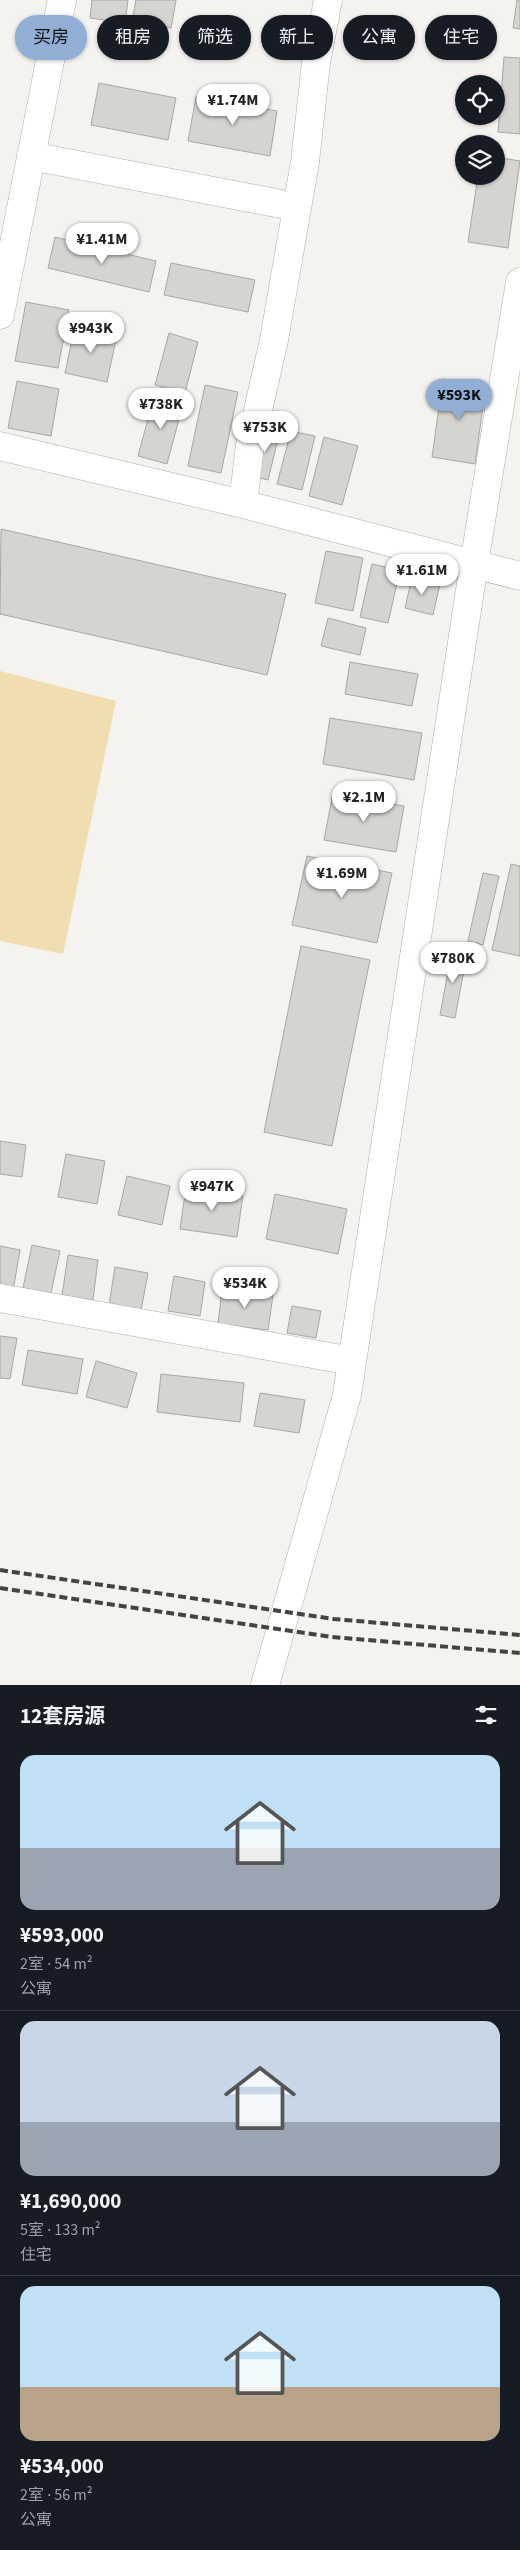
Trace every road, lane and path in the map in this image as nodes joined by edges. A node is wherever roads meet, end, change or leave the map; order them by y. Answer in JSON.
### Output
{"nodes":[{"id":1,"x":62,"y":0,"type":"edge"},
{"id":2,"x":328,"y":0,"type":"edge"},
{"id":3,"x":31,"y":156,"type":"junction"},
{"id":4,"x":297,"y":207,"type":"junction"},
{"id":5,"x":520,"y":282,"type":"edge"},
{"id":6,"x":0,"y":315,"type":"edge"},
{"id":7,"x":0,"y":446,"type":"edge"},
{"id":8,"x":243,"y":504,"type":"junction"},
{"id":9,"x":474,"y":564,"type":"junction"},
{"id":10,"x":520,"y":576,"type":"edge"},
{"id":11,"x":0,"y":1298,"type":"edge"},
{"id":12,"x":352,"y":1361,"type":"junction"},
{"id":13,"x":266,"y":1685,"type":"edge"}],
"edges":[{"from":1,"to":3,"type":"street"},
{"from":2,"to":4,"type":"street"},
{"from":3,"to":4,"type":"street"},
{"from":3,"to":6,"type":"street"},
{"from":4,"to":8,"type":"street"},
{"from":5,"to":9,"type":"street"},
{"from":7,"to":8,"type":"street"},
{"from":8,"to":9,"type":"street"},
{"from":9,"to":10,"type":"street"},
{"from":9,"to":12,"type":"street"},
{"from":11,"to":12,"type":"street"},
{"from":12,"to":13,"type":"street"}]}
